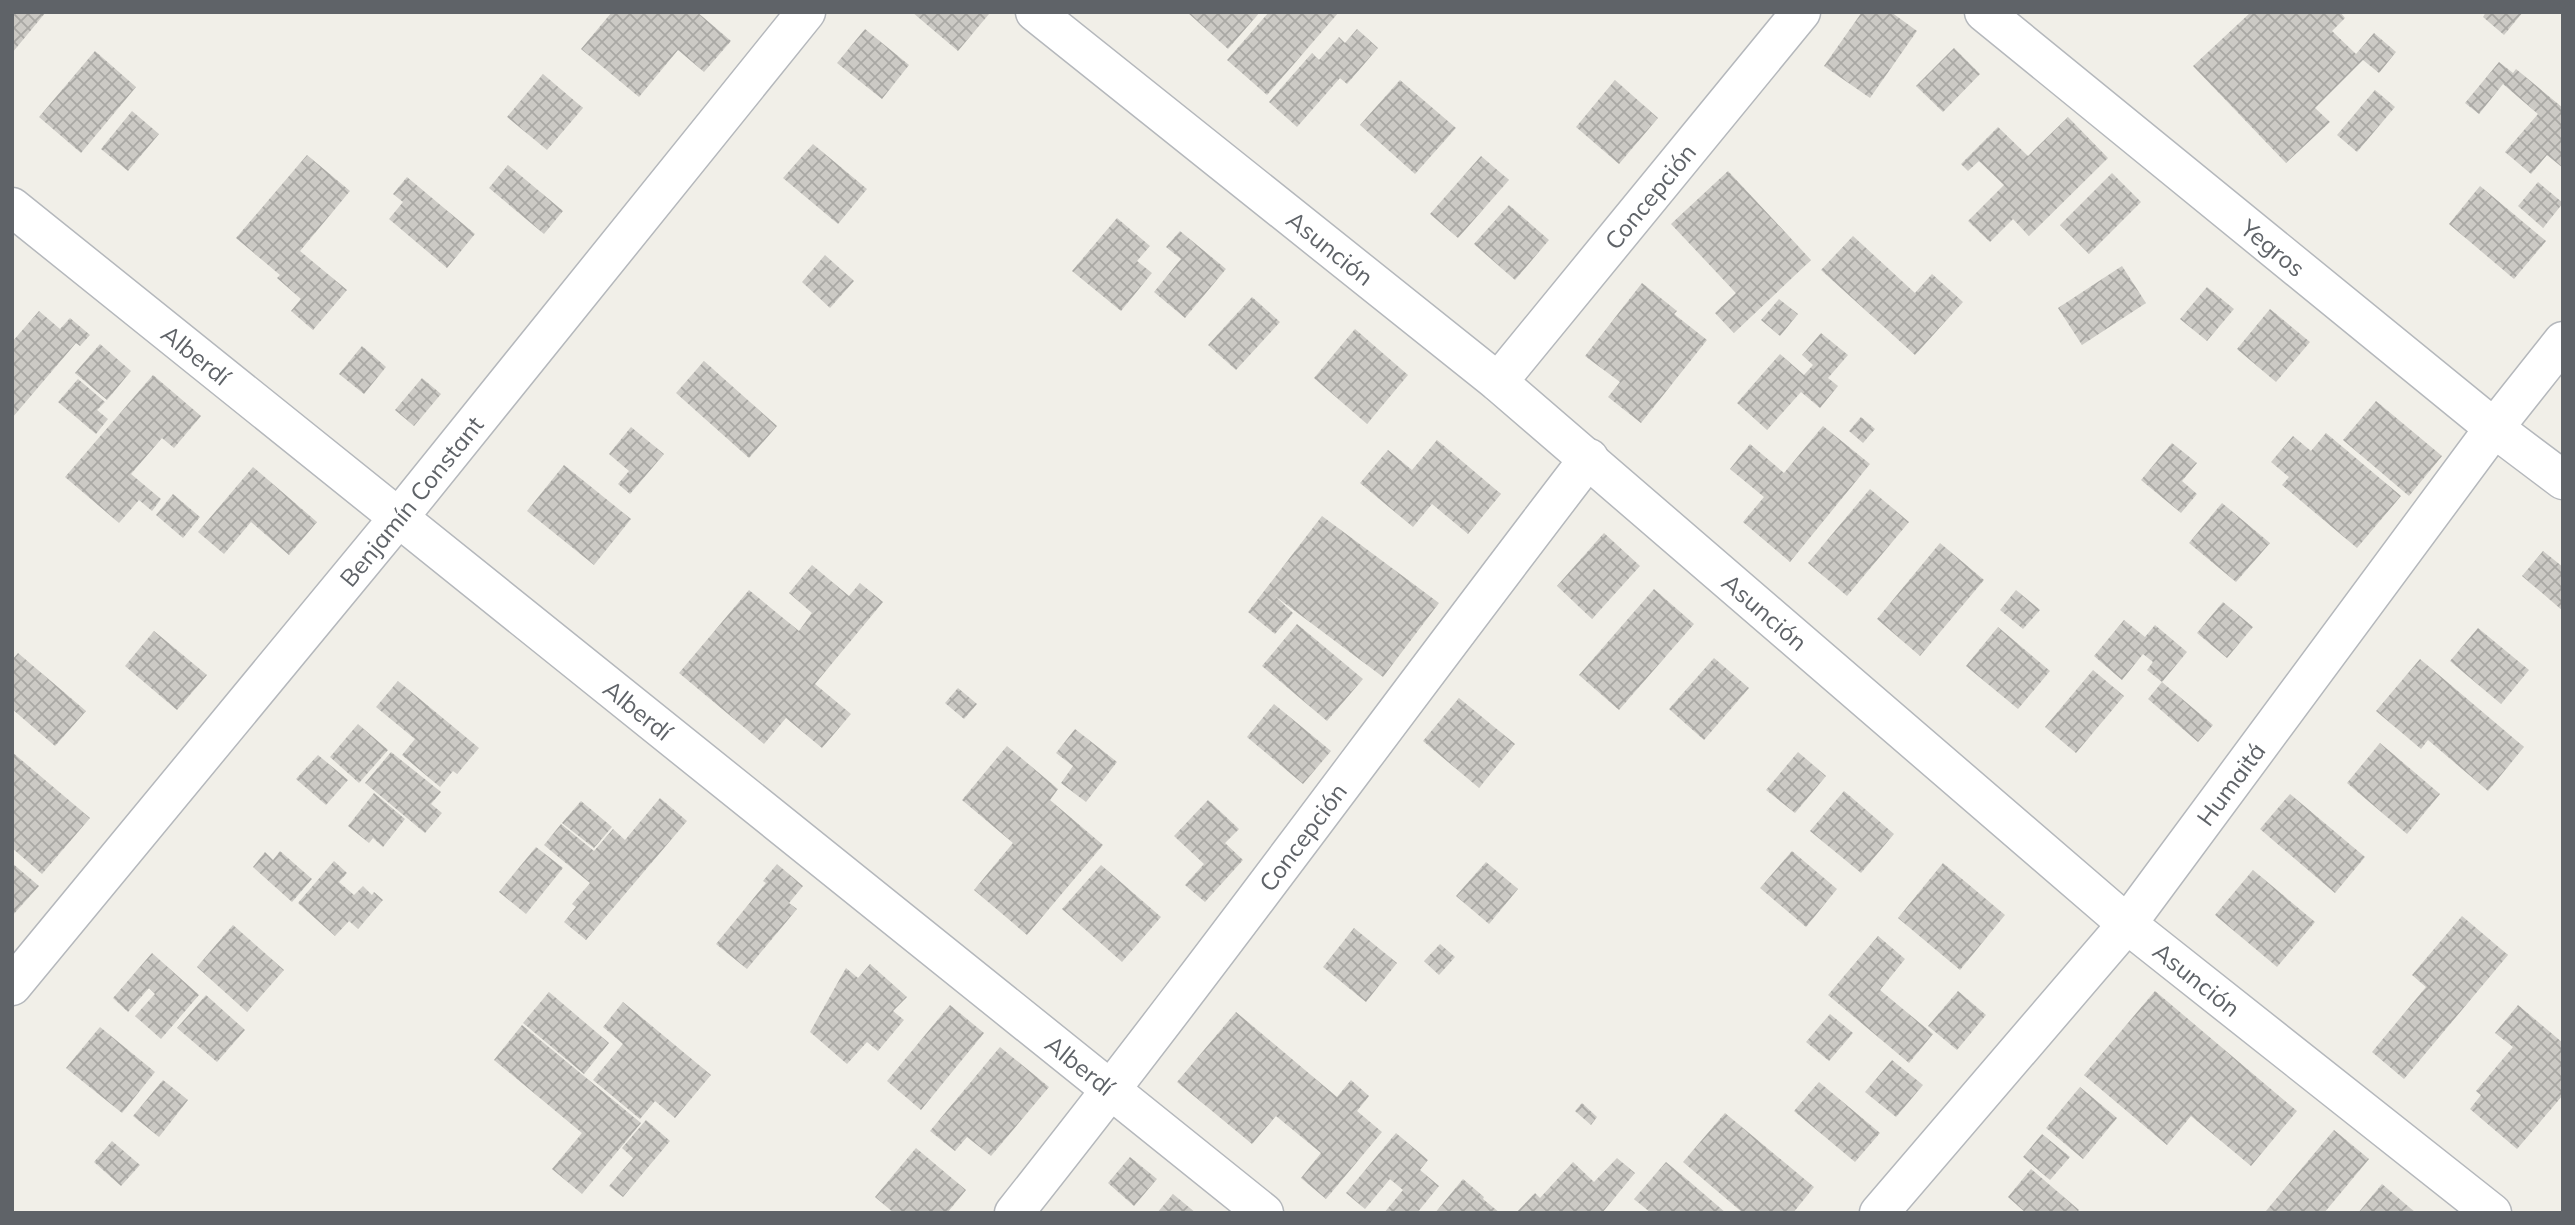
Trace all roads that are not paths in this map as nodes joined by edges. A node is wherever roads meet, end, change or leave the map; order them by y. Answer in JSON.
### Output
{"nodes":[{"id":1,"x":806,"y":12,"type":"edge"},
{"id":2,"x":1035,"y":12,"type":"edge"},
{"id":3,"x":1801,"y":12,"type":"edge"},
{"id":4,"x":1984,"y":12,"type":"edge"},
{"id":5,"x":12,"y":207,"type":"edge"},
{"id":6,"x":2563,"y":341,"type":"edge"},
{"id":7,"x":1498,"y":382,"type":"junction"},
{"id":8,"x":2494,"y":428,"type":"junction"},
{"id":9,"x":1589,"y":458,"type":"junction"},
{"id":10,"x":2563,"y":480,"type":"edge"},
{"id":11,"x":399,"y":517,"type":"junction"},
{"id":12,"x":2127,"y":924,"type":"junction"},
{"id":13,"x":12,"y":986,"type":"edge"},
{"id":14,"x":1111,"y":1091,"type":"junction"},
{"id":15,"x":1014,"y":1213,"type":"edge"},
{"id":16,"x":1264,"y":1213,"type":"edge"},
{"id":17,"x":1880,"y":1213,"type":"edge"},
{"id":18,"x":2493,"y":1213,"type":"edge"}],
"edges":[{"from":1,"to":11,"type":"street","name":"Benjamín Constant"},
{"from":2,"to":7,"type":"street","name":"Asunción"},
{"from":3,"to":7,"type":"street","name":"Concepción"},
{"from":4,"to":8,"type":"street","name":"Yegros"},
{"from":5,"to":11,"type":"street","name":"Alberdí"},
{"from":6,"to":8,"type":"street","name":"Humaitá"},
{"from":7,"to":9,"type":"street","name":"Asunción"},
{"from":8,"to":10,"type":"street","name":"Yegros"},
{"from":8,"to":12,"type":"street","name":"Humaitá"},
{"from":9,"to":12,"type":"street","name":"Asunción"},
{"from":9,"to":14,"type":"street","name":"Concepción"},
{"from":11,"to":13,"type":"street","name":"Benjamín Constant"},
{"from":11,"to":14,"type":"street","name":"Alberdí"},
{"from":12,"to":17,"type":"street","name":"Humaitá"},
{"from":12,"to":18,"type":"street","name":"Asunción"},
{"from":14,"to":15,"type":"street","name":"Concepción"},
{"from":14,"to":16,"type":"street","name":"Alberdí"}]}
